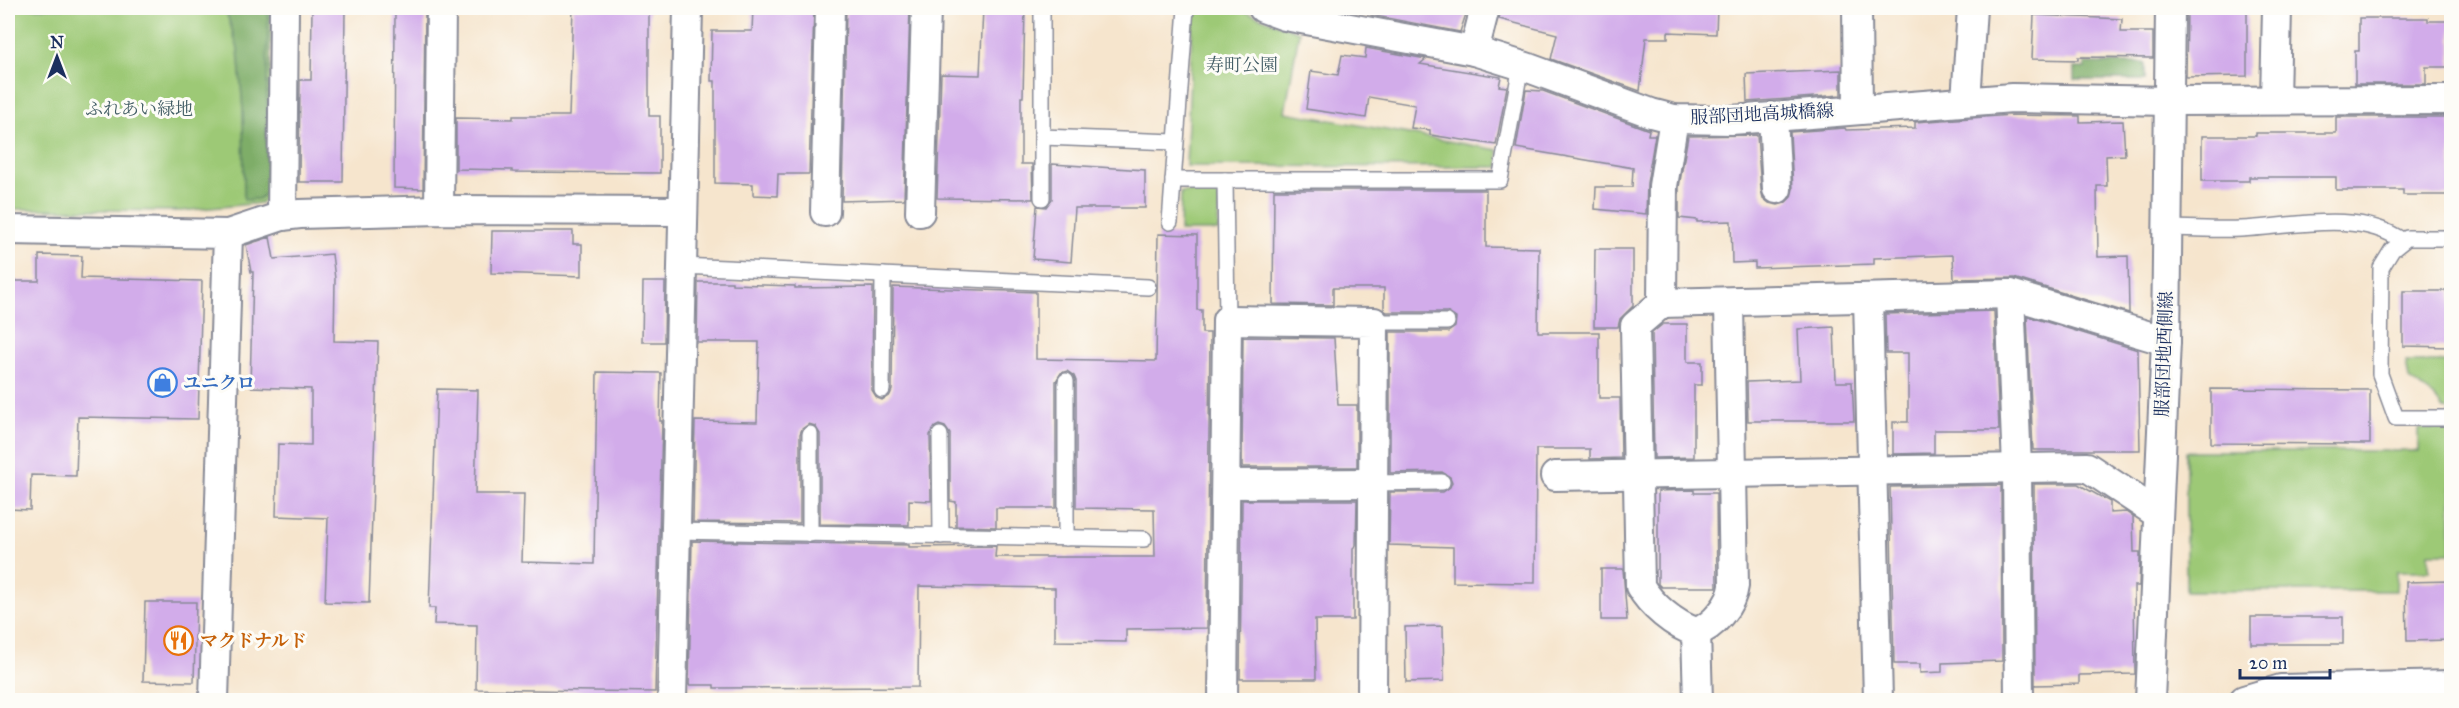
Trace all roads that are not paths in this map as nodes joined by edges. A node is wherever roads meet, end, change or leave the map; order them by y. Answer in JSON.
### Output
{"nodes":[{"id":1,"x":284,"y":8,"type":"edge"},
{"id":2,"x":441,"y":8,"type":"edge"},
{"id":3,"x":688,"y":8,"type":"edge"},
{"id":4,"x":830,"y":8,"type":"edge"},
{"id":5,"x":926,"y":8,"type":"edge"},
{"id":6,"x":1042,"y":8,"type":"edge"},
{"id":7,"x":1186,"y":8,"type":"edge"},
{"id":8,"x":1485,"y":8,"type":"edge"},
{"id":9,"x":1857,"y":8,"type":"edge"},
{"id":10,"x":1972,"y":8,"type":"edge"},
{"id":11,"x":2170,"y":8,"type":"edge"},
{"id":12,"x":2277,"y":8,"type":"edge"},
{"id":13,"x":1278,"y":10,"type":"edge"},
{"id":14,"x":1355,"y":18,"type":"edge"},
{"id":15,"x":1474,"y":51,"type":"junction"},
{"id":16,"x":1521,"y":65,"type":"junction"},
{"id":17,"x":2275,"y":100,"type":"junction"},
{"id":18,"x":2451,"y":100,"type":"edge"},
{"id":19,"x":1965,"y":101,"type":"junction"},
{"id":20,"x":2169,"y":101,"type":"junction"},
{"id":21,"x":1858,"y":109,"type":"junction"},
{"id":22,"x":1773,"y":117,"type":"junction"},
{"id":23,"x":1674,"y":118,"type":"junction"},
{"id":24,"x":1042,"y":137,"type":"junction"},
{"id":25,"x":1175,"y":142,"type":"junction"},
{"id":26,"x":1173,"y":180,"type":"junction"},
{"id":27,"x":1224,"y":180,"type":"junction"},
{"id":28,"x":1777,"y":189,"type":"dead end"},
{"id":29,"x":1042,"y":198,"type":"dead end"},
{"id":30,"x":439,"y":210,"type":"junction"},
{"id":31,"x":682,"y":211,"type":"junction"},
{"id":32,"x":825,"y":212,"type":"dead end"},
{"id":33,"x":920,"y":212,"type":"dead end"},
{"id":34,"x":282,"y":216,"type":"junction"},
{"id":35,"x":1170,"y":222,"type":"dead end"},
{"id":36,"x":2167,"y":228,"type":"junction"},
{"id":37,"x":8,"y":231,"type":"edge"},
{"id":38,"x":228,"y":234,"type":"junction"},
{"id":39,"x":2451,"y":238,"type":"edge"},
{"id":40,"x":2403,"y":241,"type":"junction"},
{"id":41,"x":681,"y":267,"type":"junction"},
{"id":42,"x":883,"y":275,"type":"junction"},
{"id":43,"x":1148,"y":287,"type":"dead end"},
{"id":44,"x":2010,"y":294,"type":"junction"},
{"id":45,"x":1868,"y":299,"type":"junction"},
{"id":46,"x":1729,"y":302,"type":"junction"},
{"id":47,"x":1662,"y":303,"type":"junction"},
{"id":48,"x":1227,"y":320,"type":"junction"},
{"id":49,"x":1374,"y":322,"type":"junction"},
{"id":50,"x":1447,"y":322,"type":"dead end"},
{"id":51,"x":2166,"y":341,"type":"junction"},
{"id":52,"x":1066,"y":381,"type":"dead end"},
{"id":53,"x":882,"y":390,"type":"dead end"},
{"id":54,"x":2451,"y":418,"type":"edge"},
{"id":55,"x":810,"y":434,"type":"dead end"},
{"id":56,"x":940,"y":435,"type":"dead end"},
{"id":57,"x":2017,"y":468,"type":"junction"},
{"id":58,"x":1873,"y":470,"type":"junction"},
{"id":59,"x":1732,"y":473,"type":"junction"},
{"id":60,"x":1638,"y":474,"type":"junction"},
{"id":61,"x":1555,"y":476,"type":"dead end"},
{"id":62,"x":1442,"y":482,"type":"dead end"},
{"id":63,"x":1372,"y":483,"type":"junction"},
{"id":64,"x":1226,"y":484,"type":"junction"},
{"id":65,"x":2158,"y":514,"type":"junction"},
{"id":66,"x":675,"y":531,"type":"junction"},
{"id":67,"x":810,"y":534,"type":"junction"},
{"id":68,"x":941,"y":536,"type":"junction"},
{"id":69,"x":1066,"y":538,"type":"junction"},
{"id":70,"x":1144,"y":539,"type":"dead end"},
{"id":71,"x":1696,"y":632,"type":"junction"},
{"id":72,"x":2451,"y":685,"type":"edge"},
{"id":73,"x":214,"y":700,"type":"edge"},
{"id":74,"x":672,"y":700,"type":"edge"},
{"id":75,"x":1223,"y":700,"type":"edge"},
{"id":76,"x":1372,"y":700,"type":"edge"},
{"id":77,"x":1698,"y":700,"type":"edge"},
{"id":78,"x":1878,"y":700,"type":"edge"},
{"id":79,"x":2019,"y":700,"type":"edge"},
{"id":80,"x":2150,"y":700,"type":"edge"},
{"id":81,"x":2244,"y":700,"type":"edge"}],
"edges":[{"from":1,"to":34,"type":"street"},
{"from":2,"to":30,"type":"street"},
{"from":3,"to":31,"type":"street"},
{"from":4,"to":32,"type":"street"},
{"from":5,"to":33,"type":"street"},
{"from":6,"to":24,"type":"lane"},
{"from":7,"to":25,"type":"lane"},
{"from":8,"to":15,"type":"street"},
{"from":9,"to":21,"type":"street"},
{"from":10,"to":19,"type":"street"},
{"from":11,"to":20,"type":"street","name":"服部団地西側線"},
{"from":12,"to":17,"type":"street"},
{"from":13,"to":14,"type":"street","name":"服部団地高城橋線"},
{"from":14,"to":15,"type":"street","name":"服部団地高城橋線"},
{"from":15,"to":16,"type":"street","name":"服部団地高城橋線"},
{"from":16,"to":23,"type":"street","name":"服部団地高城橋線"},
{"from":16,"to":27,"type":"lane"},
{"from":17,"to":18,"type":"street","name":"服部団地高城橋線"},
{"from":17,"to":20,"type":"street","name":"服部団地高城橋線"},
{"from":19,"to":20,"type":"street","name":"服部団地高城橋線"},
{"from":19,"to":21,"type":"street","name":"服部団地高城橋線"},
{"from":20,"to":36,"type":"street","name":"服部団地西側線"},
{"from":21,"to":22,"type":"street","name":"服部団地高城橋線"},
{"from":22,"to":23,"type":"street","name":"服部団地高城橋線"},
{"from":22,"to":28,"type":"street"},
{"from":23,"to":47,"type":"street"},
{"from":24,"to":25,"type":"lane"},
{"from":24,"to":29,"type":"lane"},
{"from":25,"to":26,"type":"lane"},
{"from":26,"to":27,"type":"lane"},
{"from":26,"to":35,"type":"lane"},
{"from":27,"to":48,"type":"lane"},
{"from":30,"to":31,"type":"street"},
{"from":30,"to":34,"type":"street"},
{"from":31,"to":41,"type":"street"},
{"from":34,"to":38,"type":"street"},
{"from":36,"to":40,"type":"lane"},
{"from":36,"to":51,"type":"street","name":"服部団地西側線"},
{"from":37,"to":38,"type":"street"},
{"from":38,"to":73,"type":"street"},
{"from":39,"to":40,"type":"lane"},
{"from":40,"to":54,"type":"lane"},
{"from":41,"to":42,"type":"lane"},
{"from":41,"to":66,"type":"street"},
{"from":42,"to":43,"type":"lane"},
{"from":42,"to":53,"type":"lane"},
{"from":44,"to":45,"type":"street"},
{"from":44,"to":51,"type":"street"},
{"from":44,"to":57,"type":"street"},
{"from":45,"to":46,"type":"street"},
{"from":45,"to":58,"type":"street"},
{"from":46,"to":47,"type":"street"},
{"from":46,"to":59,"type":"street"},
{"from":47,"to":60,"type":"street"},
{"from":48,"to":49,"type":"street"},
{"from":48,"to":64,"type":"street"},
{"from":49,"to":50,"type":"lane"},
{"from":49,"to":63,"type":"street"},
{"from":51,"to":65,"type":"street","name":"服部団地西側線"},
{"from":52,"to":69,"type":"lane"},
{"from":55,"to":67,"type":"lane"},
{"from":56,"to":68,"type":"lane"},
{"from":57,"to":58,"type":"street"},
{"from":57,"to":65,"type":"street"},
{"from":57,"to":79,"type":"street"},
{"from":58,"to":59,"type":"street"},
{"from":58,"to":78,"type":"street"},
{"from":59,"to":60,"type":"street"},
{"from":59,"to":71,"type":"street"},
{"from":60,"to":61,"type":"street"},
{"from":60,"to":71,"type":"street"},
{"from":62,"to":63,"type":"lane"},
{"from":63,"to":64,"type":"street"},
{"from":63,"to":76,"type":"street"},
{"from":64,"to":75,"type":"street"},
{"from":65,"to":80,"type":"street","name":"服部団地西側線"},
{"from":66,"to":67,"type":"lane"},
{"from":66,"to":74,"type":"street"},
{"from":67,"to":68,"type":"lane"},
{"from":68,"to":69,"type":"lane"},
{"from":69,"to":70,"type":"lane"},
{"from":71,"to":77,"type":"street"},
{"from":72,"to":81,"type":"street"}]}
